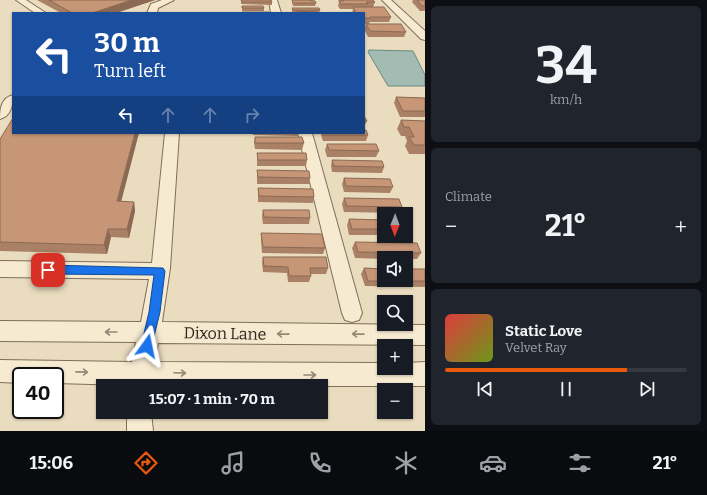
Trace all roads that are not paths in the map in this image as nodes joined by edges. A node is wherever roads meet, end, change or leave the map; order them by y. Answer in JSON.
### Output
{"nodes":[{"id":1,"x":20,"y":0,"type":"edge"},
{"id":2,"x":170,"y":0,"type":"edge"},
{"id":3,"x":273,"y":0,"type":"edge"},
{"id":4,"x":386,"y":0,"type":"edge"},
{"id":5,"x":39,"y":12,"type":"edge"},
{"id":6,"x":152,"y":12,"type":"edge"},
{"id":7,"x":276,"y":12,"type":"edge"},
{"id":8,"x":425,"y":37,"type":"edge"},
{"id":9,"x":12,"y":100,"type":"edge"},
{"id":10,"x":0,"y":115,"type":"edge"},
{"id":11,"x":172,"y":134,"type":"edge"},
{"id":12,"x":305,"y":134,"type":"edge"},
{"id":13,"x":0,"y":269,"type":"edge"},
{"id":14,"x":160,"y":271,"type":"junction"},
{"id":15,"x":352,"y":313,"type":"dead end"},
{"id":16,"x":0,"y":331,"type":"edge"},
{"id":17,"x":150,"y":332,"type":"junction"},
{"id":18,"x":425,"y":335,"type":"edge"},
{"id":19,"x":0,"y":371,"type":"edge"},
{"id":20,"x":425,"y":374,"type":"edge"},
{"id":21,"x":141,"y":379,"type":"edge"},
{"id":22,"x":139,"y":419,"type":"edge"},
{"id":23,"x":140,"y":431,"type":"edge"}],
"edges":[{"from":1,"to":5,"type":"street"},
{"from":2,"to":6,"type":"street"},
{"from":3,"to":7,"type":"street"},
{"from":4,"to":8,"type":"street"},
{"from":9,"to":10,"type":"street"},
{"from":11,"to":14,"type":"street"},
{"from":12,"to":15,"type":"street"},
{"from":13,"to":14,"type":"street"},
{"from":14,"to":17,"type":"street"},
{"from":17,"to":16,"type":"street","name":"Dixon Lane","one_way":true},
{"from":18,"to":17,"type":"street","name":"Dixon Lane","one_way":true},
{"from":17,"to":21,"type":"street"},
{"from":19,"to":21,"type":"street","one_way":true},
{"from":21,"to":20,"type":"street","one_way":true},
{"from":22,"to":23,"type":"street"}]}
